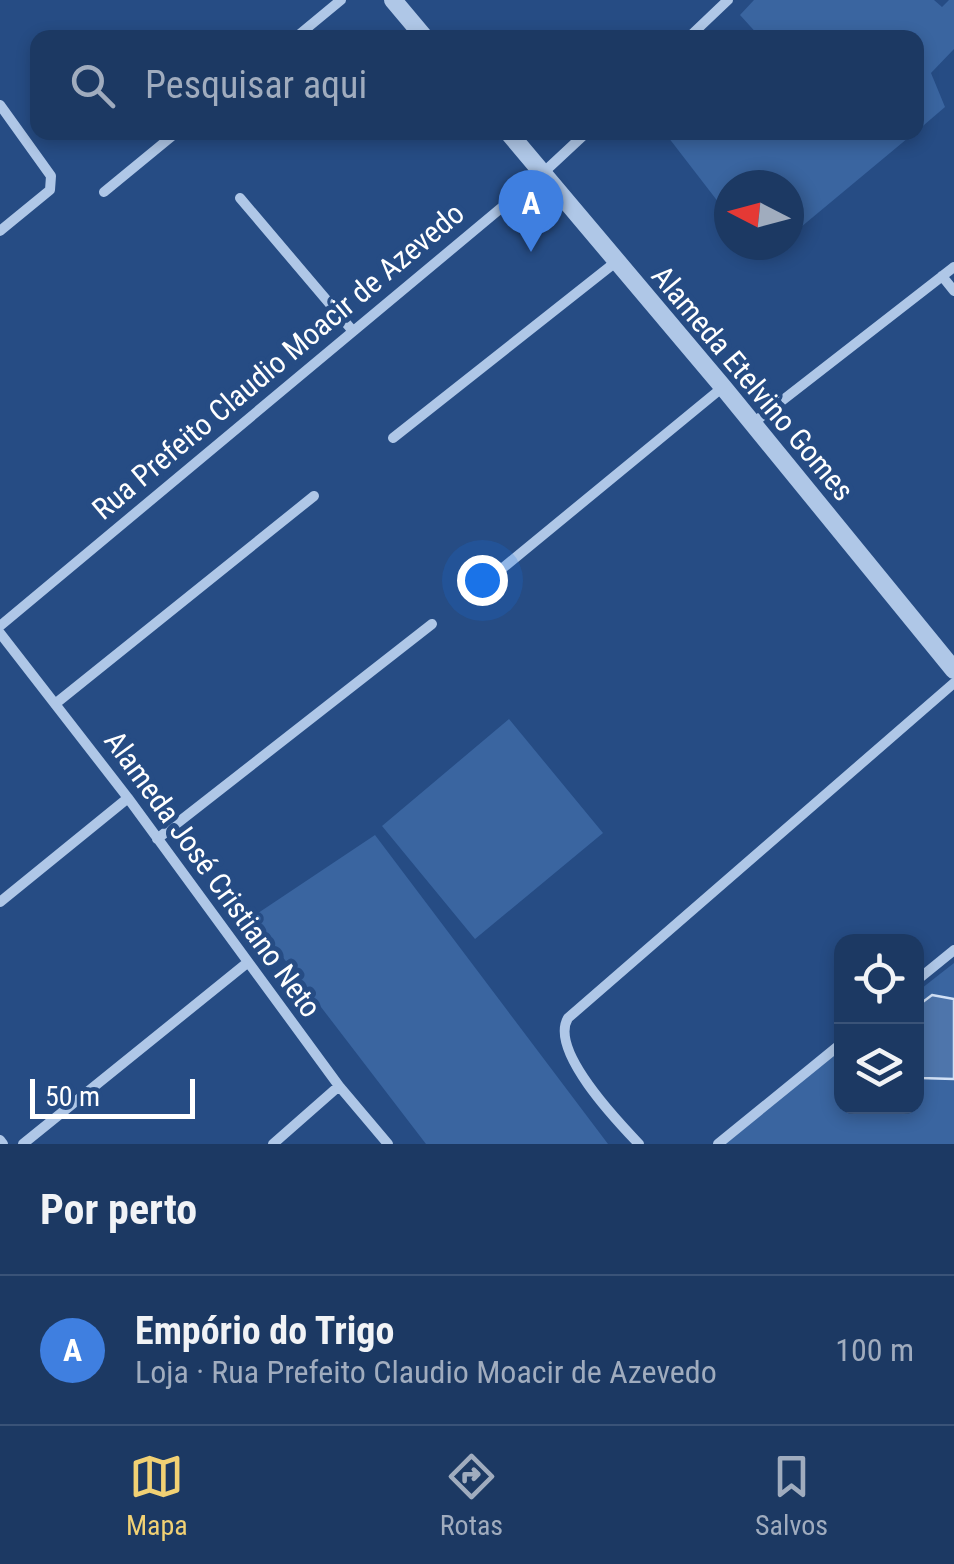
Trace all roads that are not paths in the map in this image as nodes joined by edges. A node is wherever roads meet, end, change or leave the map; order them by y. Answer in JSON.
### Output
{"nodes":[{"id":1,"x":341,"y":0,"type":"edge"},
{"id":2,"x":728,"y":0,"type":"edge"},
{"id":3,"x":400,"y":3,"type":"edge"},
{"id":4,"x":305,"y":30,"type":"edge"},
{"id":5,"x":419,"y":30,"type":"edge"},
{"id":6,"x":696,"y":30,"type":"edge"},
{"id":7,"x":0,"y":104,"type":"edge"},
{"id":8,"x":167,"y":140,"type":"edge"},
{"id":9,"x":515,"y":140,"type":"edge"},
{"id":10,"x":578,"y":140,"type":"edge"},
{"id":11,"x":543,"y":173,"type":"junction"},
{"id":12,"x":104,"y":192,"type":"dead end"},
{"id":13,"x":240,"y":198,"type":"dead end"},
{"id":14,"x":0,"y":231,"type":"edge"},
{"id":15,"x":616,"y":262,"type":"junction"},
{"id":16,"x":954,"y":267,"type":"edge"},
{"id":17,"x":942,"y":276,"type":"junction"},
{"id":18,"x":954,"y":291,"type":"edge"},
{"id":19,"x":352,"y":330,"type":"junction"},
{"id":20,"x":724,"y":386,"type":"junction"},
{"id":21,"x":752,"y":424,"type":"junction"},
{"id":22,"x":392,"y":438,"type":"dead end"},
{"id":23,"x":314,"y":496,"type":"dead end"},
{"id":24,"x":476,"y":590,"type":"dead end"},
{"id":25,"x":432,"y":624,"type":"dead end"},
{"id":26,"x":0,"y":626,"type":"edge"},
{"id":27,"x":0,"y":633,"type":"edge"},
{"id":28,"x":954,"y":670,"type":"edge"},
{"id":29,"x":954,"y":683,"type":"edge"},
{"id":30,"x":55,"y":704,"type":"junction"},
{"id":31,"x":128,"y":798,"type":"junction"},
{"id":32,"x":157,"y":839,"type":"junction"},
{"id":33,"x":0,"y":902,"type":"edge"},
{"id":34,"x":954,"y":950,"type":"edge"},
{"id":35,"x":246,"y":963,"type":"junction"},
{"id":36,"x":924,"y":974,"type":"edge"},
{"id":37,"x":834,"y":1049,"type":"edge"},
{"id":38,"x":338,"y":1086,"type":"junction"},
{"id":39,"x":23,"y":1144,"type":"edge"},
{"id":40,"x":273,"y":1144,"type":"edge"},
{"id":41,"x":388,"y":1144,"type":"edge"},
{"id":42,"x":639,"y":1144,"type":"edge"},
{"id":43,"x":718,"y":1144,"type":"edge"}],
"edges":[{"from":1,"to":4,"type":"street"},
{"from":2,"to":6,"type":"street"},
{"from":3,"to":5,"type":"street"},
{"from":7,"to":14,"type":"street"},
{"from":8,"to":12,"type":"street"},
{"from":9,"to":11,"type":"street","name":"Alameda Etelvino Gomes"},
{"from":10,"to":11,"type":"street","name":"Rua Prefeito Claudio Moacir de Azevedo"},
{"from":11,"to":15,"type":"street","name":"Alameda Etelvino Gomes"},
{"from":11,"to":19,"type":"street","name":"Rua Prefeito Claudio Moacir de Azevedo"},
{"from":13,"to":19,"type":"street"},
{"from":15,"to":20,"type":"street","name":"Alameda Etelvino Gomes"},
{"from":15,"to":22,"type":"street"},
{"from":16,"to":17,"type":"street"},
{"from":17,"to":18,"type":"street"},
{"from":17,"to":21,"type":"street"},
{"from":19,"to":26,"type":"street","name":"Rua Prefeito Claudio Moacir de Azevedo"},
{"from":20,"to":21,"type":"street","name":"Alameda Etelvino Gomes"},
{"from":20,"to":24,"type":"street"},
{"from":21,"to":28,"type":"street","name":"Alameda Etelvino Gomes"},
{"from":23,"to":30,"type":"street"},
{"from":25,"to":32,"type":"street"},
{"from":27,"to":30,"type":"street","name":"Alameda José Cristiano Neto"},
{"from":29,"to":42,"type":"street"},
{"from":30,"to":31,"type":"street","name":"Alameda José Cristiano Neto"},
{"from":31,"to":32,"type":"street","name":"Alameda José Cristiano Neto"},
{"from":31,"to":33,"type":"street"},
{"from":32,"to":35,"type":"street","name":"Alameda José Cristiano Neto"},
{"from":34,"to":36,"type":"street"},
{"from":35,"to":38,"type":"street","name":"Alameda José Cristiano Neto"},
{"from":35,"to":39,"type":"street"},
{"from":37,"to":43,"type":"street"},
{"from":38,"to":40,"type":"street"},
{"from":38,"to":41,"type":"street","name":"Alameda José Cristiano Neto"}]}
